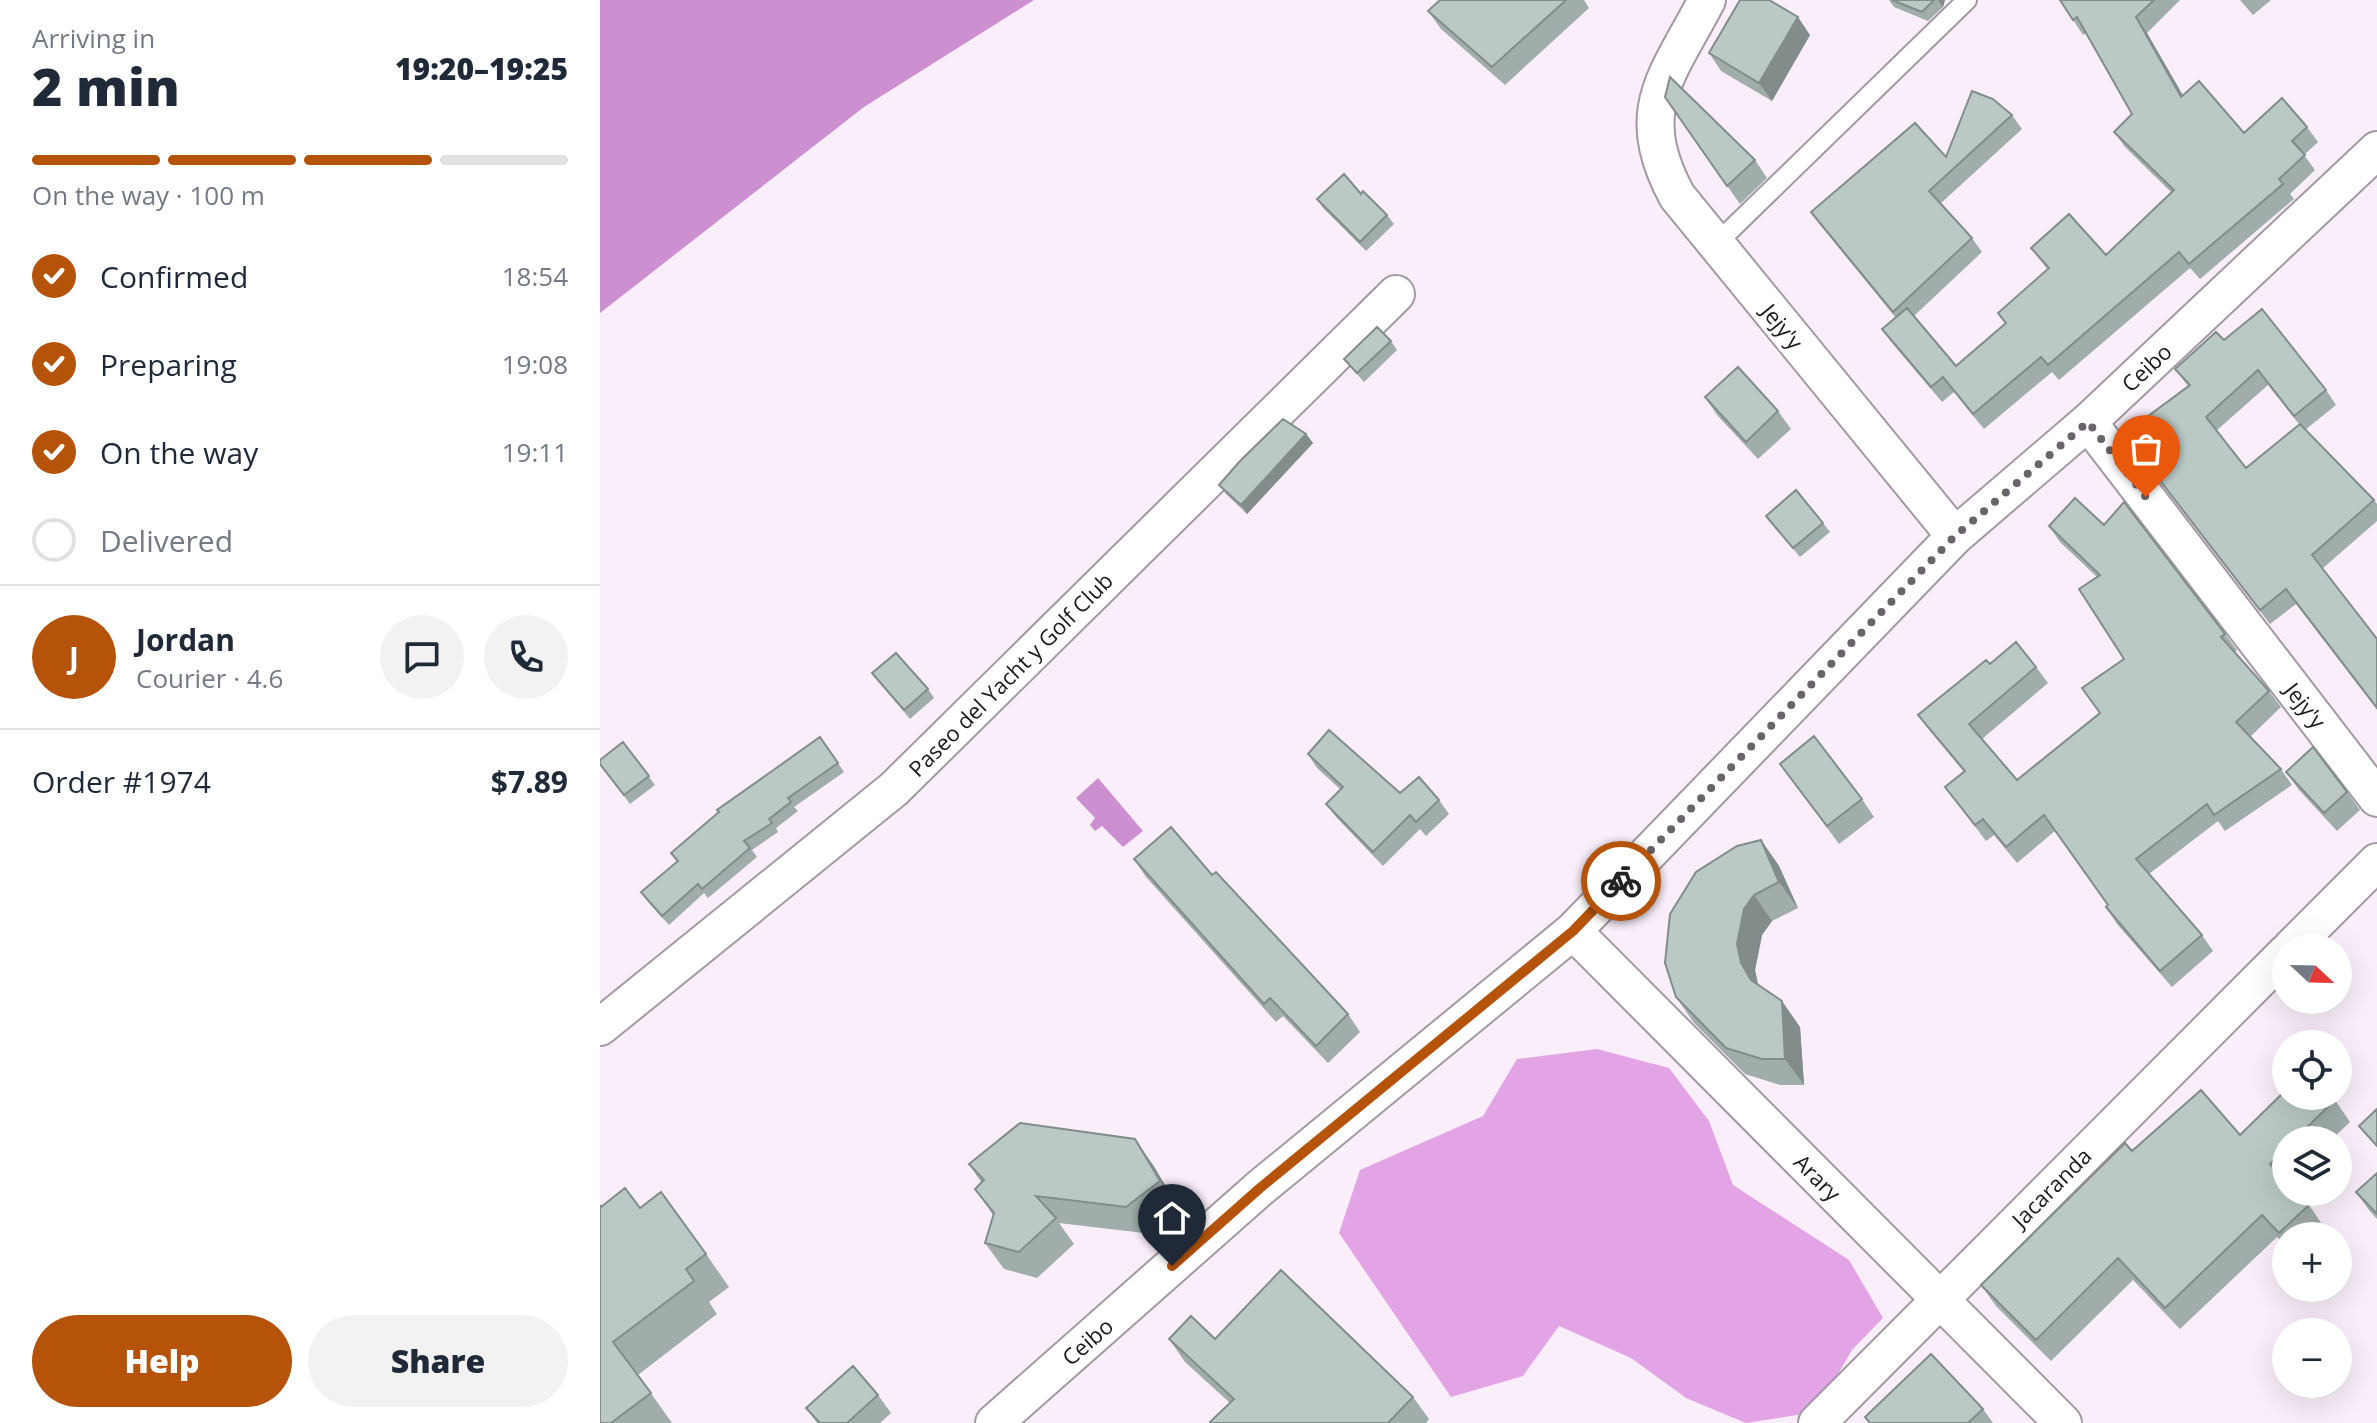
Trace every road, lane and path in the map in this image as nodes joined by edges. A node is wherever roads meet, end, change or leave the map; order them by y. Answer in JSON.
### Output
{"nodes":[{"id":1,"x":1707,"y":0,"type":"edge"},
{"id":2,"x":1967,"y":0,"type":"edge"},
{"id":3,"x":2377,"y":150,"type":"edge"},
{"id":4,"x":1716,"y":244,"type":"junction"},
{"id":5,"x":1396,"y":294,"type":"dead end"},
{"id":6,"x":2088,"y":422,"type":"junction"},
{"id":7,"x":1955,"y":536,"type":"junction"},
{"id":8,"x":2377,"y":798,"type":"edge"},
{"id":9,"x":2377,"y":862,"type":"edge"},
{"id":10,"x":1573,"y":931,"type":"junction"},
{"id":11,"x":2305,"y":934,"type":"edge"},
{"id":12,"x":2272,"y":967,"type":"edge"},
{"id":13,"x":600,"y":1027,"type":"edge"},
{"id":14,"x":1939,"y":1299,"type":"junction"},
{"id":15,"x":994,"y":1423,"type":"edge"},
{"id":16,"x":1817,"y":1423,"type":"edge"},
{"id":17,"x":2063,"y":1423,"type":"edge"}],
"edges":[{"from":1,"to":4,"type":"street","name":"Jejy'y"},
{"from":2,"to":4,"type":"lane"},
{"from":3,"to":6,"type":"street","name":"Ceibo"},
{"from":4,"to":7,"type":"street","name":"Jejy'y"},
{"from":5,"to":13,"type":"street","name":"Paseo del Yacht y Golf Club"},
{"from":6,"to":7,"type":"street","name":"Ceibo"},
{"from":6,"to":8,"type":"street","name":"Jejy'y"},
{"from":7,"to":10,"type":"street","name":"Ceibo"},
{"from":9,"to":11,"type":"street"},
{"from":10,"to":14,"type":"street","name":"Arary"},
{"from":10,"to":15,"type":"street","name":"Ceibo"},
{"from":12,"to":14,"type":"street","name":"Jacaranda"},
{"from":14,"to":16,"type":"street","name":"Jacaranda"},
{"from":14,"to":17,"type":"street","name":"Arary"}]}
